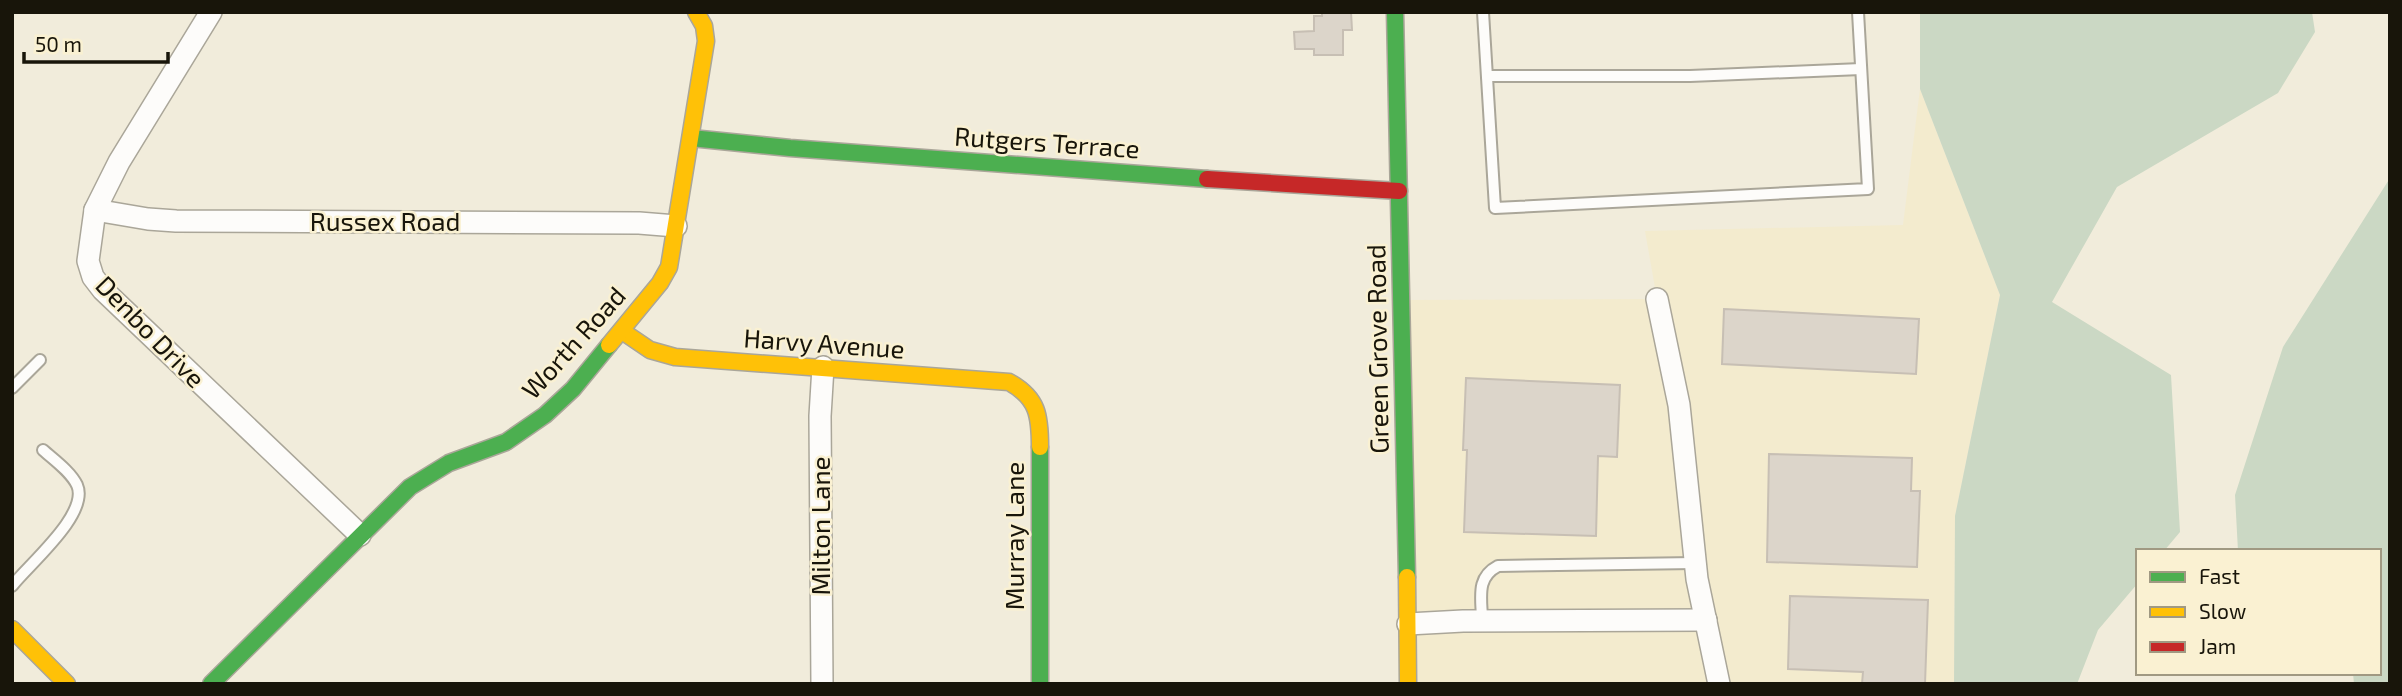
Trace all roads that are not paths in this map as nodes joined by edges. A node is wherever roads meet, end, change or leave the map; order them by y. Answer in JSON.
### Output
{"nodes":[{"id":1,"x":211,"y":12,"type":"edge"},
{"id":2,"x":696,"y":12,"type":"edge"},
{"id":3,"x":1395,"y":12,"type":"edge"},
{"id":4,"x":1483,"y":12,"type":"edge"},
{"id":5,"x":1858,"y":12,"type":"edge"},
{"id":6,"x":1861,"y":69,"type":"junction"},
{"id":7,"x":1487,"y":76,"type":"junction"},
{"id":8,"x":691,"y":138,"type":"junction"},
{"id":9,"x":1399,"y":191,"type":"junction"},
{"id":10,"x":95,"y":210,"type":"junction"},
{"id":11,"x":676,"y":226,"type":"junction"},
{"id":12,"x":1657,"y":299,"type":"dead end"},
{"id":13,"x":622,"y":331,"type":"junction"},
{"id":14,"x":40,"y":360,"type":"dead end"},
{"id":15,"x":823,"y":368,"type":"junction"},
{"id":16,"x":12,"y":388,"type":"edge"},
{"id":17,"x":1027,"y":392,"type":"joint"},
{"id":18,"x":43,"y":450,"type":"dead end"},
{"id":19,"x":360,"y":535,"type":"junction"},
{"id":20,"x":1695,"y":563,"type":"junction"},
{"id":21,"x":12,"y":586,"type":"edge"},
{"id":22,"x":1706,"y":620,"type":"junction"},
{"id":23,"x":1482,"y":621,"type":"junction"},
{"id":24,"x":1408,"y":624,"type":"junction"},
{"id":25,"x":12,"y":629,"type":"edge"},
{"id":26,"x":67,"y":684,"type":"edge"},
{"id":27,"x":211,"y":684,"type":"edge"},
{"id":28,"x":822,"y":684,"type":"edge"},
{"id":29,"x":1040,"y":684,"type":"edge"},
{"id":30,"x":1408,"y":684,"type":"edge"},
{"id":31,"x":1719,"y":684,"type":"edge"}],
"edges":[{"from":1,"to":10,"type":"street","name":"Denbo Drive"},
{"from":2,"to":8,"type":"street","name":"Worth Road"},
{"from":3,"to":9,"type":"street","name":"Green Grove Road"},
{"from":4,"to":7,"type":"lane"},
{"from":5,"to":6,"type":"lane"},
{"from":6,"to":7,"type":"lane"},
{"from":6,"to":7,"type":"lane"},
{"from":8,"to":9,"type":"street","name":"Rutgers Terrace"},
{"from":8,"to":11,"type":"street","name":"Worth Road"},
{"from":9,"to":24,"type":"street","name":"Green Grove Road"},
{"from":10,"to":11,"type":"street","name":"Russex Road"},
{"from":10,"to":19,"type":"street","name":"Denbo Drive"},
{"from":11,"to":13,"type":"street","name":"Worth Road"},
{"from":12,"to":20,"type":"street"},
{"from":13,"to":15,"type":"street","name":"Harvy Avenue"},
{"from":13,"to":19,"type":"street","name":"Worth Road"},
{"from":14,"to":16,"type":"lane"},
{"from":15,"to":17,"type":"street","name":"Harvy Avenue"},
{"from":15,"to":28,"type":"street","name":"Milton Lane"},
{"from":17,"to":29,"type":"street","name":"Murray Lane"},
{"from":18,"to":21,"type":"lane"},
{"from":19,"to":27,"type":"street","name":"Worth Road"},
{"from":20,"to":22,"type":"street"},
{"from":20,"to":23,"type":"lane"},
{"from":22,"to":23,"type":"street"},
{"from":22,"to":31,"type":"street"},
{"from":23,"to":24,"type":"street"},
{"from":24,"to":30,"type":"street","name":"Green Grove Road"},
{"from":25,"to":26,"type":"street"}]}
